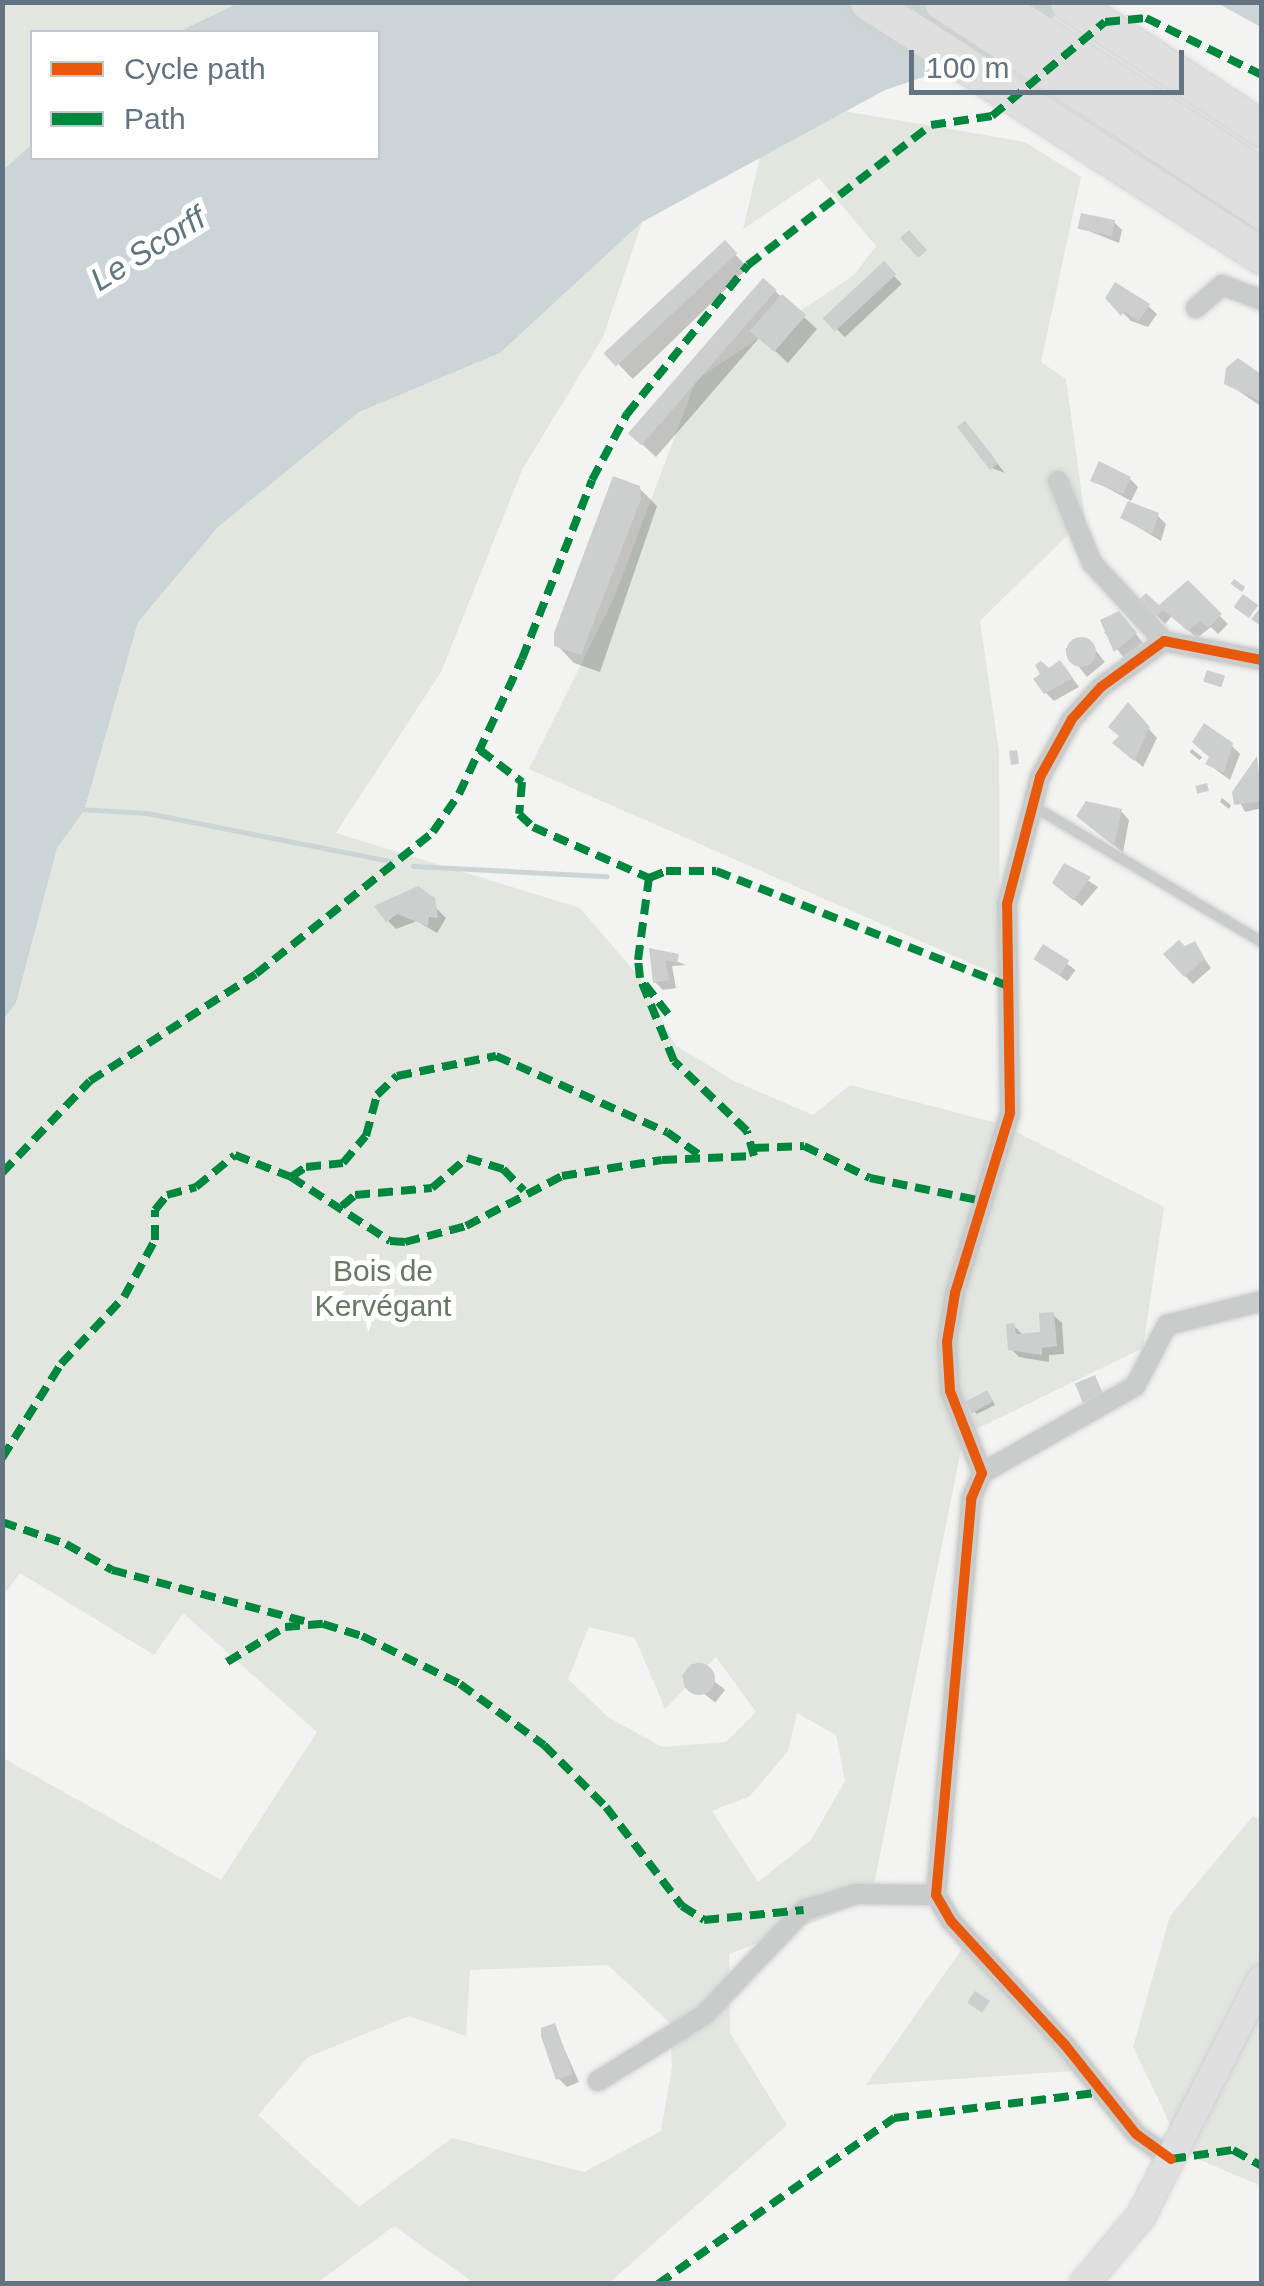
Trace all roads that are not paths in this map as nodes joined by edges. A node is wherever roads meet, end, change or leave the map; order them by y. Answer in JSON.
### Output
{"nodes":[{"id":1,"x":868,"y":2,"type":"edge"},
{"id":2,"x":942,"y":2,"type":"edge"},
{"id":3,"x":994,"y":2,"type":"edge"},
{"id":4,"x":1068,"y":2,"type":"edge"},
{"id":5,"x":1112,"y":96,"type":"junction"},
{"id":6,"x":1262,"y":129,"type":"edge"},
{"id":7,"x":1262,"y":177,"type":"edge"},
{"id":8,"x":1262,"y":211,"type":"edge"},
{"id":9,"x":1262,"y":256,"type":"edge"},
{"id":10,"x":1262,"y":300,"type":"edge"},
{"id":11,"x":1196,"y":308,"type":"dead end"},
{"id":12,"x":1058,"y":481,"type":"dead end"},
{"id":13,"x":1164,"y":641,"type":"junction"},
{"id":14,"x":1260,"y":654,"type":"edge"},
{"id":15,"x":1032,"y":806,"type":"junction"},
{"id":16,"x":1262,"y":942,"type":"edge"},
{"id":17,"x":1262,"y":1301,"type":"edge"},
{"id":18,"x":982,"y":1473,"type":"junction"},
{"id":19,"x":936,"y":1896,"type":"junction"},
{"id":20,"x":1262,"y":1979,"type":"edge"},
{"id":21,"x":598,"y":2081,"type":"dead end"},
{"id":22,"x":1171,"y":2159,"type":"junction"},
{"id":23,"x":1084,"y":2284,"type":"edge"}],
"edges":[{"from":1,"to":9,"type":"highway"},
{"from":2,"to":5,"type":"highway"},
{"from":3,"to":5,"type":"highway"},
{"from":4,"to":6,"type":"highway"},
{"from":5,"to":7,"type":"highway"},
{"from":5,"to":8,"type":"highway"},
{"from":10,"to":11,"type":"street"},
{"from":12,"to":13,"type":"street"},
{"from":13,"to":14,"type":"street"},
{"from":13,"to":15,"type":"street"},
{"from":15,"to":16,"type":"lane"},
{"from":15,"to":18,"type":"street"},
{"from":17,"to":18,"type":"street"},
{"from":18,"to":19,"type":"street"},
{"from":19,"to":21,"type":"street"},
{"from":19,"to":22,"type":"street"},
{"from":20,"to":22,"type":"street"},
{"from":22,"to":23,"type":"street"}]}
